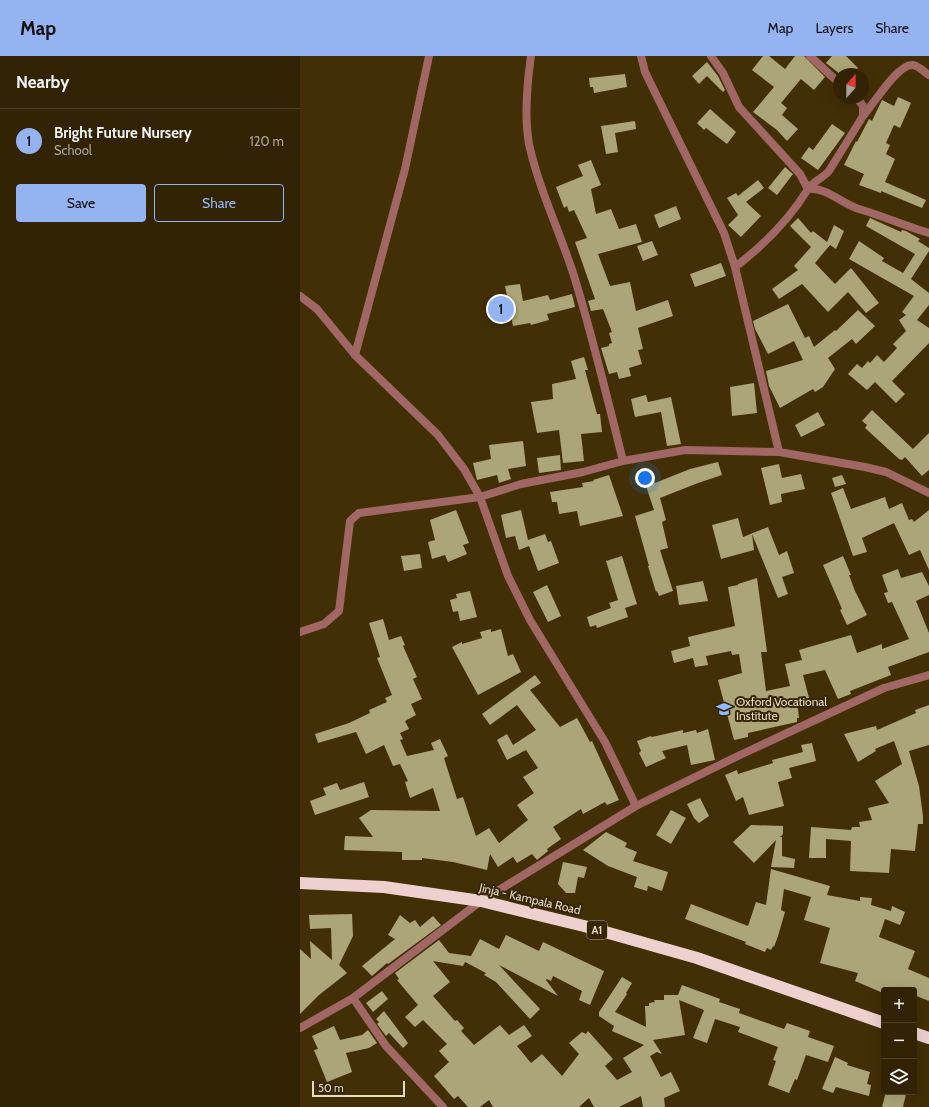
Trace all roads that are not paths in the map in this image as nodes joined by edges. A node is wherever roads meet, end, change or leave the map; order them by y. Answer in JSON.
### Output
{"nodes":[{"id":1,"x":429,"y":56,"type":"edge"},
{"id":2,"x":531,"y":56,"type":"edge"},
{"id":3,"x":641,"y":56,"type":"edge"},
{"id":4,"x":711,"y":56,"type":"edge"},
{"id":5,"x":810,"y":56,"type":"edge"},
{"id":6,"x":929,"y":75,"type":"edge"},
{"id":7,"x":833,"y":77,"type":"edge"},
{"id":8,"x":862,"y":104,"type":"edge"},
{"id":9,"x":863,"y":116,"type":"junction"},
{"id":10,"x":808,"y":189,"type":"junction"},
{"id":11,"x":929,"y":232,"type":"edge"},
{"id":12,"x":736,"y":267,"type":"junction"},
{"id":13,"x":300,"y":296,"type":"edge"},
{"id":14,"x":355,"y":355,"type":"junction"},
{"id":15,"x":779,"y":452,"type":"junction"},
{"id":16,"x":623,"y":461,"type":"junction"},
{"id":17,"x":929,"y":492,"type":"edge"},
{"id":18,"x":480,"y":497,"type":"junction"},
{"id":19,"x":300,"y":632,"type":"edge"},
{"id":20,"x":929,"y":675,"type":"edge"},
{"id":21,"x":636,"y":806,"type":"junction"},
{"id":22,"x":300,"y":883,"type":"edge"},
{"id":23,"x":481,"y":901,"type":"junction"},
{"id":24,"x":353,"y":998,"type":"junction"},
{"id":25,"x":881,"y":1022,"type":"edge"},
{"id":26,"x":300,"y":1028,"type":"edge"},
{"id":27,"x":917,"y":1034,"type":"edge"},
{"id":28,"x":929,"y":1038,"type":"edge"},
{"id":29,"x":443,"y":1107,"type":"edge"}],
"edges":[{"from":1,"to":14,"type":"street"},
{"from":2,"to":16,"type":"street"},
{"from":3,"to":12,"type":"street"},
{"from":4,"to":10,"type":"street"},
{"from":5,"to":7,"type":"street"},
{"from":6,"to":9,"type":"street"},
{"from":8,"to":9,"type":"street"},
{"from":9,"to":10,"type":"street"},
{"from":10,"to":11,"type":"street"},
{"from":10,"to":12,"type":"street"},
{"from":12,"to":15,"type":"street"},
{"from":13,"to":14,"type":"street"},
{"from":14,"to":18,"type":"street"},
{"from":15,"to":16,"type":"street"},
{"from":15,"to":17,"type":"street"},
{"from":16,"to":18,"type":"street"},
{"from":18,"to":19,"type":"street"},
{"from":18,"to":21,"type":"street"},
{"from":20,"to":21,"type":"street"},
{"from":21,"to":23,"type":"street"},
{"from":22,"to":23,"type":"highway","name":"Jinja - Kampala Road","number":"A1"},
{"from":23,"to":24,"type":"street"},
{"from":23,"to":25,"type":"highway","name":"Jinja - Kampala Road","number":"A1"},
{"from":24,"to":26,"type":"street"},
{"from":24,"to":29,"type":"street"},
{"from":27,"to":28,"type":"highway"}]}
